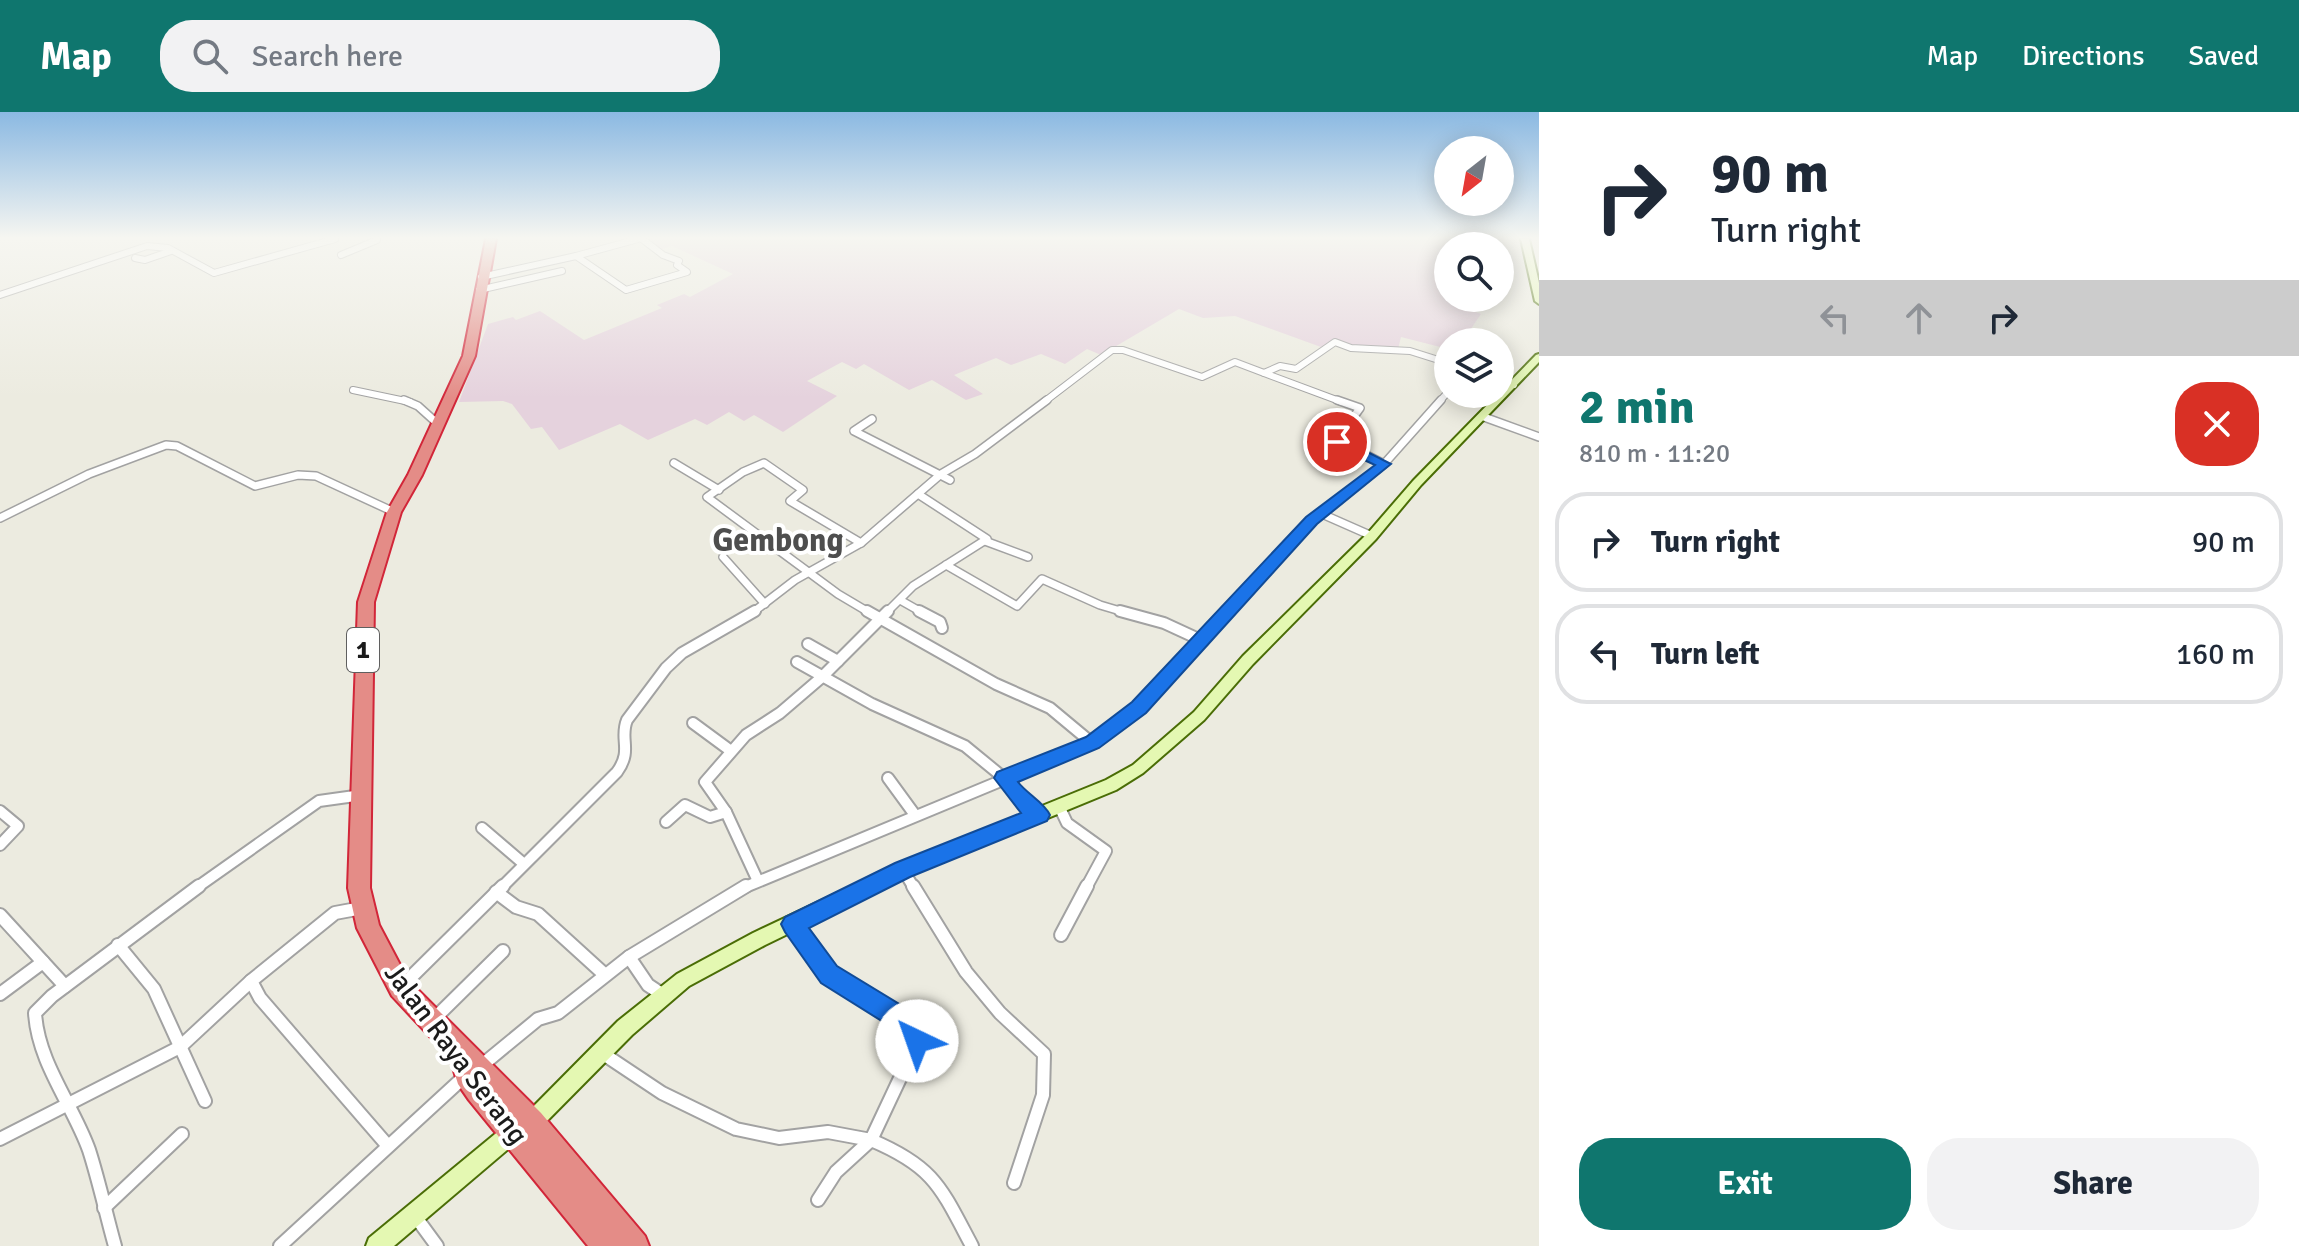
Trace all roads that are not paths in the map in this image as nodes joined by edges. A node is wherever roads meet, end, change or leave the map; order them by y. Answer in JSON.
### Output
{"nodes":[{"id":1,"x":479,"y":292,"type":"edge"},
{"id":2,"x":1539,"y":357,"type":"edge"},
{"id":3,"x":1434,"y":359,"type":"edge"},
{"id":4,"x":1264,"y":373,"type":"junction"},
{"id":5,"x":1514,"y":377,"type":"edge"},
{"id":6,"x":353,"y":390,"type":"dead end"},
{"id":7,"x":1434,"y":408,"type":"edge"},
{"id":8,"x":1490,"y":408,"type":"edge"},
{"id":9,"x":1484,"y":417,"type":"junction"},
{"id":10,"x":872,"y":419,"type":"dead end"},
{"id":11,"x":438,"y":424,"type":"junction"},
{"id":12,"x":1539,"y":437,"type":"edge"},
{"id":13,"x":674,"y":463,"type":"dead end"},
{"id":14,"x":1384,"y":464,"type":"junction"},
{"id":15,"x":941,"y":474,"type":"junction"},
{"id":16,"x":950,"y":480,"type":"dead end"},
{"id":17,"x":719,"y":490,"type":"junction"},
{"id":18,"x":918,"y":494,"type":"junction"},
{"id":19,"x":394,"y":512,"type":"junction"},
{"id":20,"x":1325,"y":516,"type":"junction"},
{"id":21,"x":0,"y":518,"type":"edge"},
{"id":22,"x":1372,"y":536,"type":"junction"},
{"id":23,"x":985,"y":541,"type":"junction"},
{"id":24,"x":861,"y":543,"type":"junction"},
{"id":25,"x":723,"y":557,"type":"dead end"},
{"id":26,"x":1028,"y":557,"type":"dead end"},
{"id":27,"x":946,"y":565,"type":"junction"},
{"id":28,"x":809,"y":572,"type":"junction"},
{"id":29,"x":900,"y":600,"type":"junction"},
{"id":30,"x":765,"y":604,"type":"junction"},
{"id":31,"x":882,"y":618,"type":"junction"},
{"id":32,"x":942,"y":628,"type":"dead end"},
{"id":33,"x":1203,"y":641,"type":"junction"},
{"id":34,"x":808,"y":644,"type":"dead end"},
{"id":35,"x":838,"y":661,"type":"junction"},
{"id":36,"x":797,"y":662,"type":"dead end"},
{"id":37,"x":822,"y":677,"type":"junction"},
{"id":38,"x":693,"y":723,"type":"dead end"},
{"id":39,"x":1092,"y":743,"type":"junction"},
{"id":40,"x":731,"y":751,"type":"junction"},
{"id":41,"x":888,"y":778,"type":"dead end"},
{"id":42,"x":1005,"y":781,"type":"junction"},
{"id":43,"x":362,"y":795,"type":"junction"},
{"id":44,"x":1059,"y":806,"type":"junction"},
{"id":45,"x":0,"y":811,"type":"edge"},
{"id":46,"x":726,"y":812,"type":"junction"},
{"id":47,"x":915,"y":815,"type":"junction"},
{"id":48,"x":1040,"y":815,"type":"junction"},
{"id":49,"x":666,"y":822,"type":"dead end"},
{"id":50,"x":482,"y":828,"type":"dead end"},
{"id":51,"x":0,"y":845,"type":"edge"},
{"id":52,"x":524,"y":864,"type":"junction"},
{"id":53,"x":903,"y":870,"type":"junction"},
{"id":54,"x":757,"y":879,"type":"junction"},
{"id":55,"x":496,"y":892,"type":"junction"},
{"id":56,"x":362,"y":908,"type":"junction"},
{"id":57,"x":0,"y":915,"type":"edge"},
{"id":58,"x":793,"y":924,"type":"junction"},
{"id":59,"x":1061,"y":935,"type":"dead end"},
{"id":60,"x":118,"y":945,"type":"junction"},
{"id":61,"x":503,"y":951,"type":"dead end"},
{"id":62,"x":43,"y":962,"type":"junction"},
{"id":63,"x":632,"y":962,"type":"junction"},
{"id":64,"x":604,"y":974,"type":"junction"},
{"id":65,"x":251,"y":981,"type":"junction"},
{"id":66,"x":65,"y":986,"type":"junction"},
{"id":67,"x":400,"y":988,"type":"junction"},
{"id":68,"x":0,"y":994,"type":"edge"},
{"id":69,"x":663,"y":995,"type":"junction"},
{"id":70,"x":432,"y":1022,"type":"junction"},
{"id":71,"x":180,"y":1047,"type":"junction"},
{"id":72,"x":602,"y":1053,"type":"junction"},
{"id":73,"x":473,"y":1071,"type":"junction"},
{"id":74,"x":205,"y":1101,"type":"dead end"},
{"id":75,"x":66,"y":1107,"type":"junction"},
{"id":76,"x":519,"y":1124,"type":"junction"},
{"id":77,"x":182,"y":1134,"type":"dead end"},
{"id":78,"x":0,"y":1139,"type":"edge"},
{"id":79,"x":871,"y":1140,"type":"junction"},
{"id":80,"x":388,"y":1146,"type":"junction"},
{"id":81,"x":1014,"y":1183,"type":"dead end"},
{"id":82,"x":818,"y":1200,"type":"dead end"},
{"id":83,"x":104,"y":1208,"type":"junction"},
{"id":84,"x":413,"y":1213,"type":"junction"},
{"id":85,"x":115,"y":1246,"type":"edge"},
{"id":86,"x":280,"y":1246,"type":"edge"},
{"id":87,"x":377,"y":1246,"type":"edge"},
{"id":88,"x":437,"y":1246,"type":"edge"},
{"id":89,"x":606,"y":1246,"type":"edge"},
{"id":90,"x":635,"y":1246,"type":"edge"},
{"id":91,"x":972,"y":1246,"type":"edge"}],
"edges":[{"from":1,"to":11,"type":"highway","name":"Jalan Raya Serang","number":"1"},
{"from":2,"to":5,"type":"street"},
{"from":3,"to":4,"type":"street"},
{"from":4,"to":14,"type":"street"},
{"from":4,"to":15,"type":"street"},
{"from":6,"to":11,"type":"street"},
{"from":7,"to":14,"type":"street"},
{"from":8,"to":9,"type":"street"},
{"from":9,"to":12,"type":"street"},
{"from":9,"to":22,"type":"street"},
{"from":10,"to":15,"type":"street"},
{"from":11,"to":19,"type":"highway","name":"Jalan Raya Serang","number":"1"},
{"from":13,"to":17,"type":"street"},
{"from":14,"to":20,"type":"street"},
{"from":15,"to":16,"type":"street"},
{"from":15,"to":18,"type":"street"},
{"from":17,"to":24,"type":"street"},
{"from":17,"to":28,"type":"street"},
{"from":18,"to":23,"type":"street"},
{"from":18,"to":24,"type":"street"},
{"from":19,"to":21,"type":"street"},
{"from":19,"to":43,"type":"highway","name":"Jalan Raya Serang","number":"1"},
{"from":20,"to":22,"type":"street"},
{"from":20,"to":33,"type":"street"},
{"from":22,"to":44,"type":"street"},
{"from":23,"to":26,"type":"street"},
{"from":23,"to":27,"type":"street"},
{"from":24,"to":28,"type":"street"},
{"from":25,"to":30,"type":"street"},
{"from":27,"to":29,"type":"street"},
{"from":27,"to":33,"type":"street"},
{"from":28,"to":30,"type":"street"},
{"from":28,"to":31,"type":"street"},
{"from":29,"to":31,"type":"street"},
{"from":29,"to":32,"type":"street"},
{"from":30,"to":52,"type":"street"},
{"from":31,"to":35,"type":"street"},
{"from":31,"to":39,"type":"street"},
{"from":33,"to":39,"type":"street"},
{"from":34,"to":35,"type":"street"},
{"from":35,"to":37,"type":"street"},
{"from":36,"to":37,"type":"street"},
{"from":37,"to":40,"type":"street"},
{"from":37,"to":42,"type":"street"},
{"from":38,"to":40,"type":"street"},
{"from":39,"to":42,"type":"street"},
{"from":40,"to":46,"type":"street"},
{"from":41,"to":47,"type":"street"},
{"from":42,"to":47,"type":"street"},
{"from":42,"to":48,"type":"street"},
{"from":43,"to":56,"type":"highway","name":"Jalan Raya Serang","number":"1"},
{"from":43,"to":60,"type":"street"},
{"from":44,"to":48,"type":"street"},
{"from":44,"to":59,"type":"street"},
{"from":45,"to":51,"type":"street"},
{"from":46,"to":49,"type":"street"},
{"from":46,"to":54,"type":"street"},
{"from":47,"to":54,"type":"street"},
{"from":48,"to":53,"type":"street"},
{"from":50,"to":52,"type":"street"},
{"from":52,"to":55,"type":"street"},
{"from":53,"to":58,"type":"street"},
{"from":53,"to":81,"type":"street"},
{"from":54,"to":63,"type":"street"},
{"from":55,"to":64,"type":"street"},
{"from":55,"to":67,"type":"street"},
{"from":56,"to":65,"type":"street"},
{"from":56,"to":67,"type":"highway","name":"Jalan Raya Serang","number":"1"},
{"from":57,"to":62,"type":"street"},
{"from":58,"to":69,"type":"street"},
{"from":58,"to":79,"type":"street"},
{"from":60,"to":66,"type":"street"},
{"from":60,"to":71,"type":"street"},
{"from":61,"to":70,"type":"street"},
{"from":62,"to":66,"type":"street"},
{"from":62,"to":68,"type":"street"},
{"from":63,"to":64,"type":"street"},
{"from":63,"to":69,"type":"street"},
{"from":64,"to":73,"type":"street"},
{"from":65,"to":71,"type":"street"},
{"from":65,"to":80,"type":"street"},
{"from":66,"to":75,"type":"street"},
{"from":67,"to":70,"type":"highway","name":"Jalan Raya Serang","number":"1"},
{"from":69,"to":72,"type":"street"},
{"from":70,"to":73,"type":"highway","name":"Jalan Raya Serang","number":"1"},
{"from":71,"to":74,"type":"street"},
{"from":71,"to":75,"type":"street"},
{"from":72,"to":76,"type":"street"},
{"from":72,"to":79,"type":"street"},
{"from":73,"to":76,"type":"highway","name":"Jalan Raya Serang","number":"1"},
{"from":73,"to":80,"type":"street"},
{"from":75,"to":78,"type":"street"},
{"from":75,"to":83,"type":"street"},
{"from":76,"to":84,"type":"street"},
{"from":76,"to":89,"type":"highway","name":"Jalan Raya Serang","number":"1"},
{"from":76,"to":90,"type":"highway"},
{"from":77,"to":83,"type":"street"},
{"from":79,"to":82,"type":"street"},
{"from":79,"to":91,"type":"street"},
{"from":80,"to":86,"type":"street"},
{"from":83,"to":85,"type":"street"},
{"from":84,"to":87,"type":"street"},
{"from":84,"to":88,"type":"street"}]}
